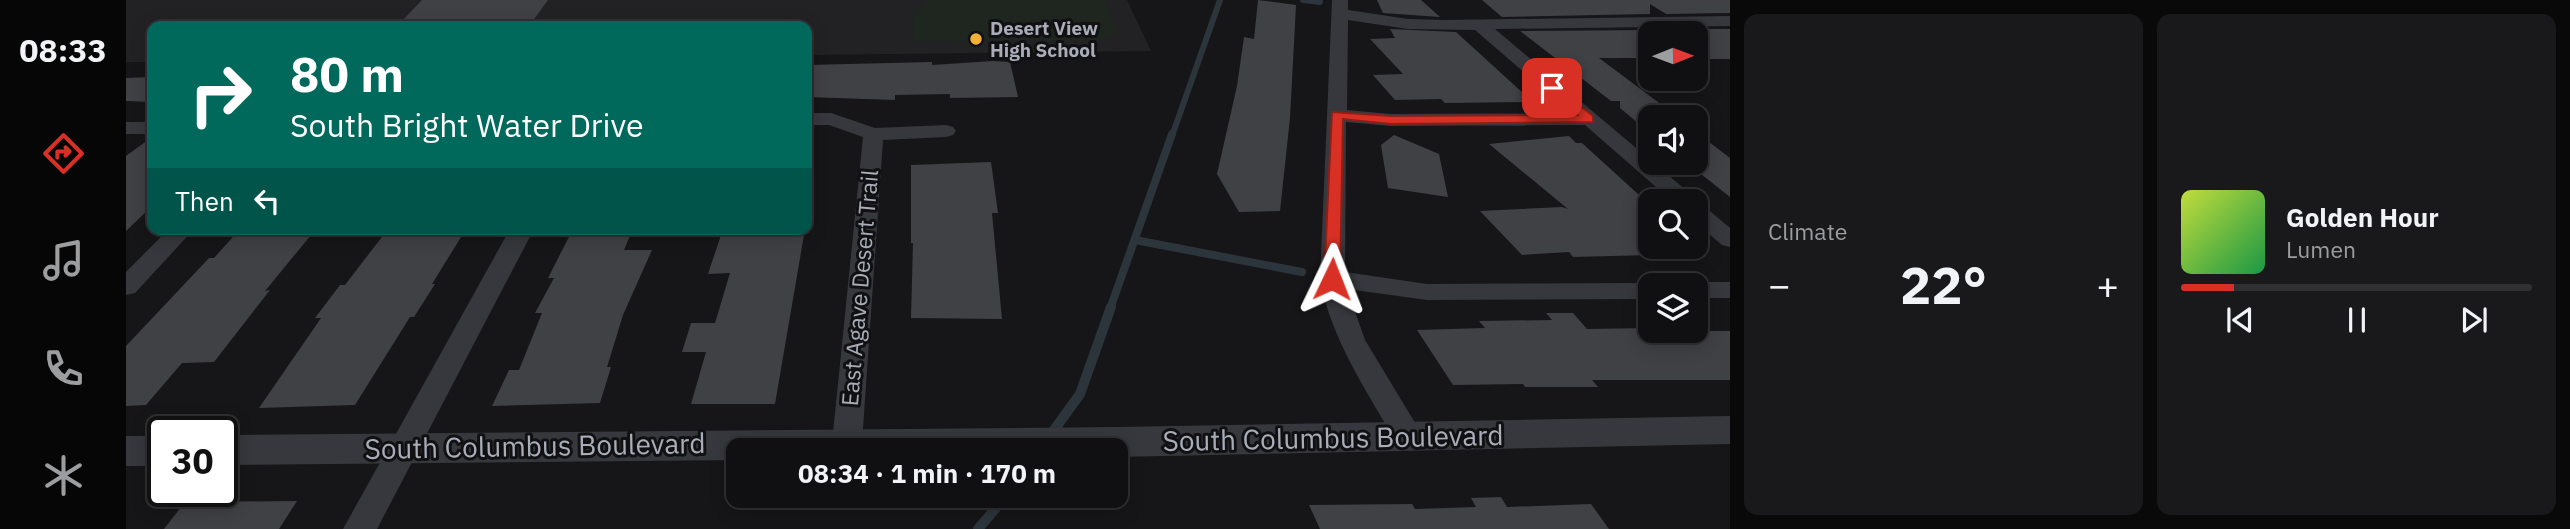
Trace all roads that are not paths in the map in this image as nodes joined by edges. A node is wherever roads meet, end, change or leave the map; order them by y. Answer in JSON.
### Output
{"nodes":[{"id":1,"x":1340,"y":7,"type":"edge"},
{"id":2,"x":1730,"y":21,"type":"edge"},
{"id":3,"x":1479,"y":24,"type":"junction"},
{"id":4,"x":1337,"y":115,"type":"junction"},
{"id":5,"x":812,"y":119,"type":"edge"},
{"id":6,"x":1589,"y":119,"type":"junction"},
{"id":7,"x":126,"y":128,"type":"edge"},
{"id":8,"x":147,"y":128,"type":"edge"},
{"id":9,"x":946,"y":131,"type":"dead end"},
{"id":10,"x":873,"y":134,"type":"junction"},
{"id":11,"x":1671,"y":189,"type":"edge"},
{"id":12,"x":1708,"y":221,"type":"edge"},
{"id":13,"x":177,"y":235,"type":"edge"},
{"id":14,"x":519,"y":235,"type":"edge"},
{"id":15,"x":1730,"y":240,"type":"edge"},
{"id":16,"x":1332,"y":279,"type":"junction"},
{"id":17,"x":126,"y":287,"type":"edge"},
{"id":18,"x":1708,"y":290,"type":"edge"},
{"id":19,"x":1730,"y":290,"type":"edge"},
{"id":20,"x":1638,"y":291,"type":"edge"},
{"id":21,"x":1730,"y":430,"type":"edge"},
{"id":22,"x":1408,"y":436,"type":"junction"},
{"id":23,"x":848,"y":438,"type":"edge"},
{"id":24,"x":1128,"y":442,"type":"edge"},
{"id":25,"x":726,"y":444,"type":"edge"},
{"id":26,"x":403,"y":448,"type":"junction"},
{"id":27,"x":147,"y":450,"type":"edge"},
{"id":28,"x":238,"y":450,"type":"edge"},
{"id":29,"x":126,"y":451,"type":"edge"},
{"id":30,"x":360,"y":529,"type":"edge"}],
"edges":[{"from":1,"to":3,"type":"street"},
{"from":1,"to":4,"type":"street"},
{"from":2,"to":3,"type":"street"},
{"from":3,"to":6,"type":"street"},
{"from":4,"to":6,"type":"street"},
{"from":4,"to":16,"type":"street"},
{"from":5,"to":10,"type":"street"},
{"from":6,"to":11,"type":"street"},
{"from":7,"to":8,"type":"street"},
{"from":9,"to":10,"type":"street"},
{"from":10,"to":23,"type":"street","name":"East Agave Desert Trail"},
{"from":12,"to":15,"type":"street"},
{"from":13,"to":17,"type":"street"},
{"from":14,"to":26,"type":"street"},
{"from":16,"to":20,"type":"street"},
{"from":16,"to":22,"type":"street"},
{"from":18,"to":19,"type":"street"},
{"from":21,"to":22,"type":"street","name":"South Columbus Boulevard"},
{"from":22,"to":24,"type":"street","name":"South Columbus Boulevard"},
{"from":25,"to":26,"type":"street","name":"South Columbus Boulevard"},
{"from":26,"to":28,"type":"street","name":"South Columbus Boulevard"},
{"from":26,"to":30,"type":"street"},
{"from":27,"to":29,"type":"street"}]}
